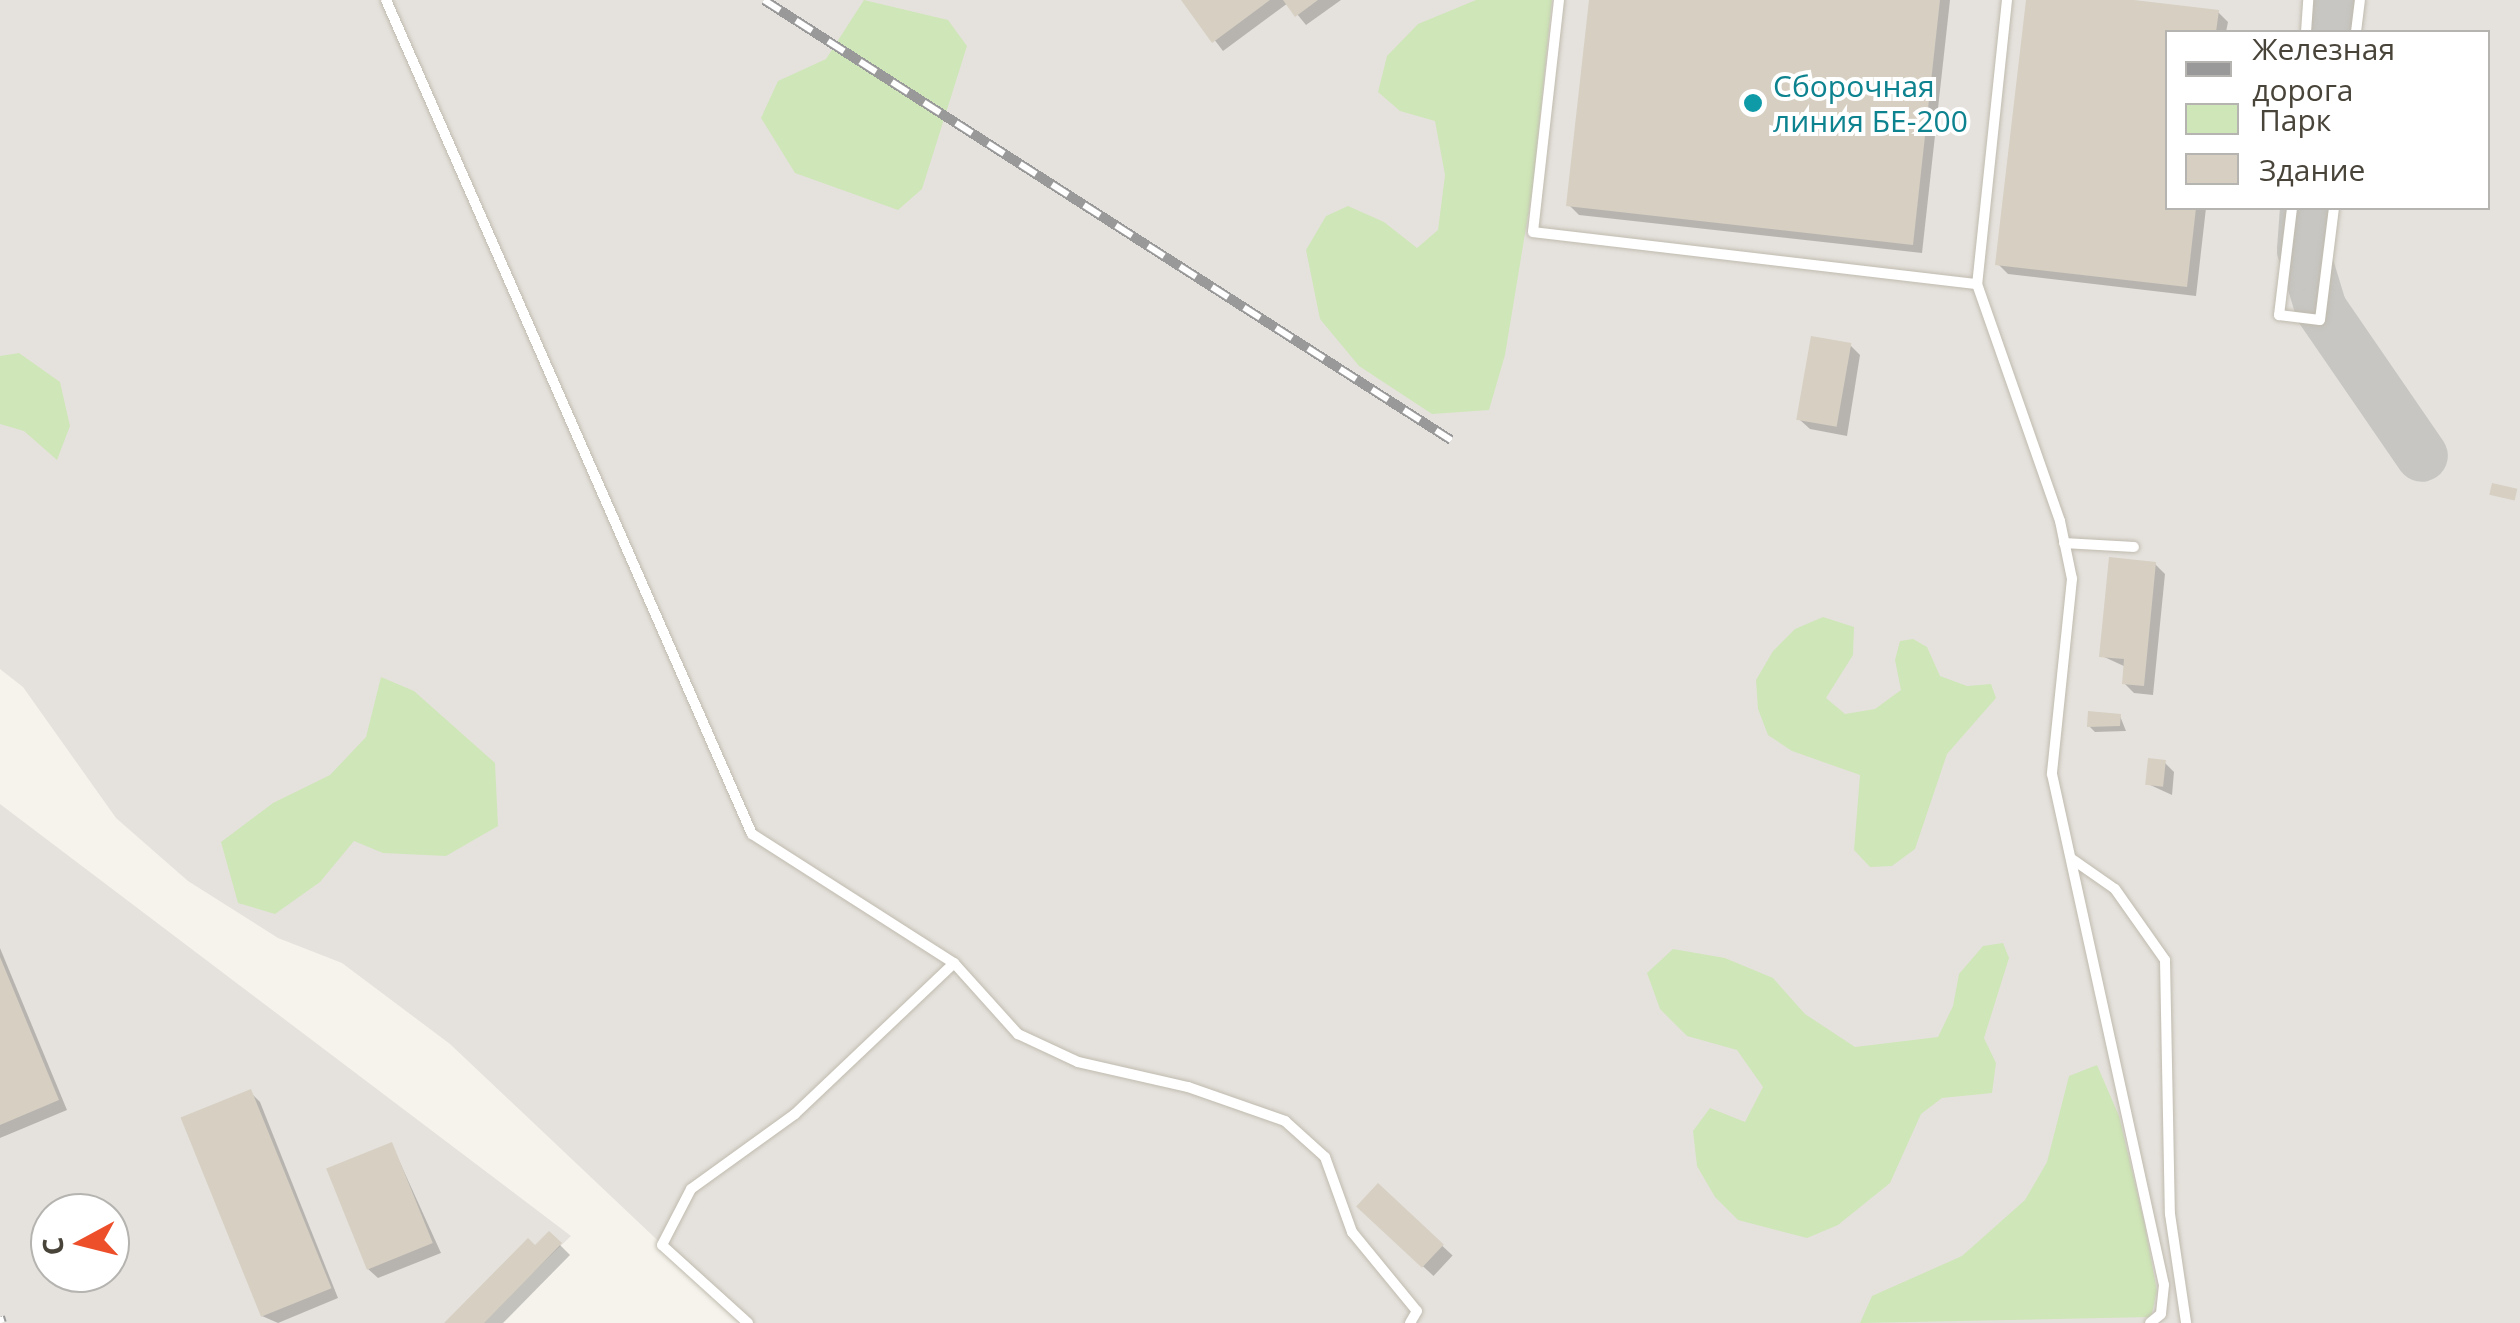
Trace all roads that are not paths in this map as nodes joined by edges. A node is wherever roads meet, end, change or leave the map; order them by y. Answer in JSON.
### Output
{"nodes":[{"id":1,"x":386,"y":0,"type":"edge"},
{"id":2,"x":1559,"y":0,"type":"edge"},
{"id":3,"x":2007,"y":0,"type":"edge"},
{"id":4,"x":2308,"y":0,"type":"edge"},
{"id":5,"x":2360,"y":0,"type":"edge"},
{"id":6,"x":2306,"y":30,"type":"edge"},
{"id":7,"x":2356,"y":30,"type":"edge"},
{"id":8,"x":2292,"y":210,"type":"edge"},
{"id":9,"x":2334,"y":210,"type":"edge"},
{"id":10,"x":1977,"y":284,"type":"junction"},
{"id":11,"x":2064,"y":543,"type":"junction"},
{"id":12,"x":2134,"y":547,"type":"dead end"},
{"id":13,"x":2072,"y":859,"type":"junction"},
{"id":14,"x":954,"y":963,"type":"junction"},
{"id":15,"x":748,"y":1323,"type":"edge"},
{"id":16,"x":1410,"y":1323,"type":"edge"},
{"id":17,"x":2150,"y":1323,"type":"edge"},
{"id":18,"x":2186,"y":1323,"type":"edge"}],
"edges":[{"from":1,"to":14,"type":"lane"},
{"from":2,"to":10,"type":"lane"},
{"from":3,"to":10,"type":"lane"},
{"from":4,"to":6,"type":"lane"},
{"from":5,"to":7,"type":"lane"},
{"from":8,"to":9,"type":"lane"},
{"from":10,"to":11,"type":"lane"},
{"from":11,"to":12,"type":"lane"},
{"from":11,"to":13,"type":"lane"},
{"from":13,"to":17,"type":"lane"},
{"from":13,"to":18,"type":"lane"},
{"from":14,"to":15,"type":"lane"},
{"from":14,"to":16,"type":"lane"}]}
